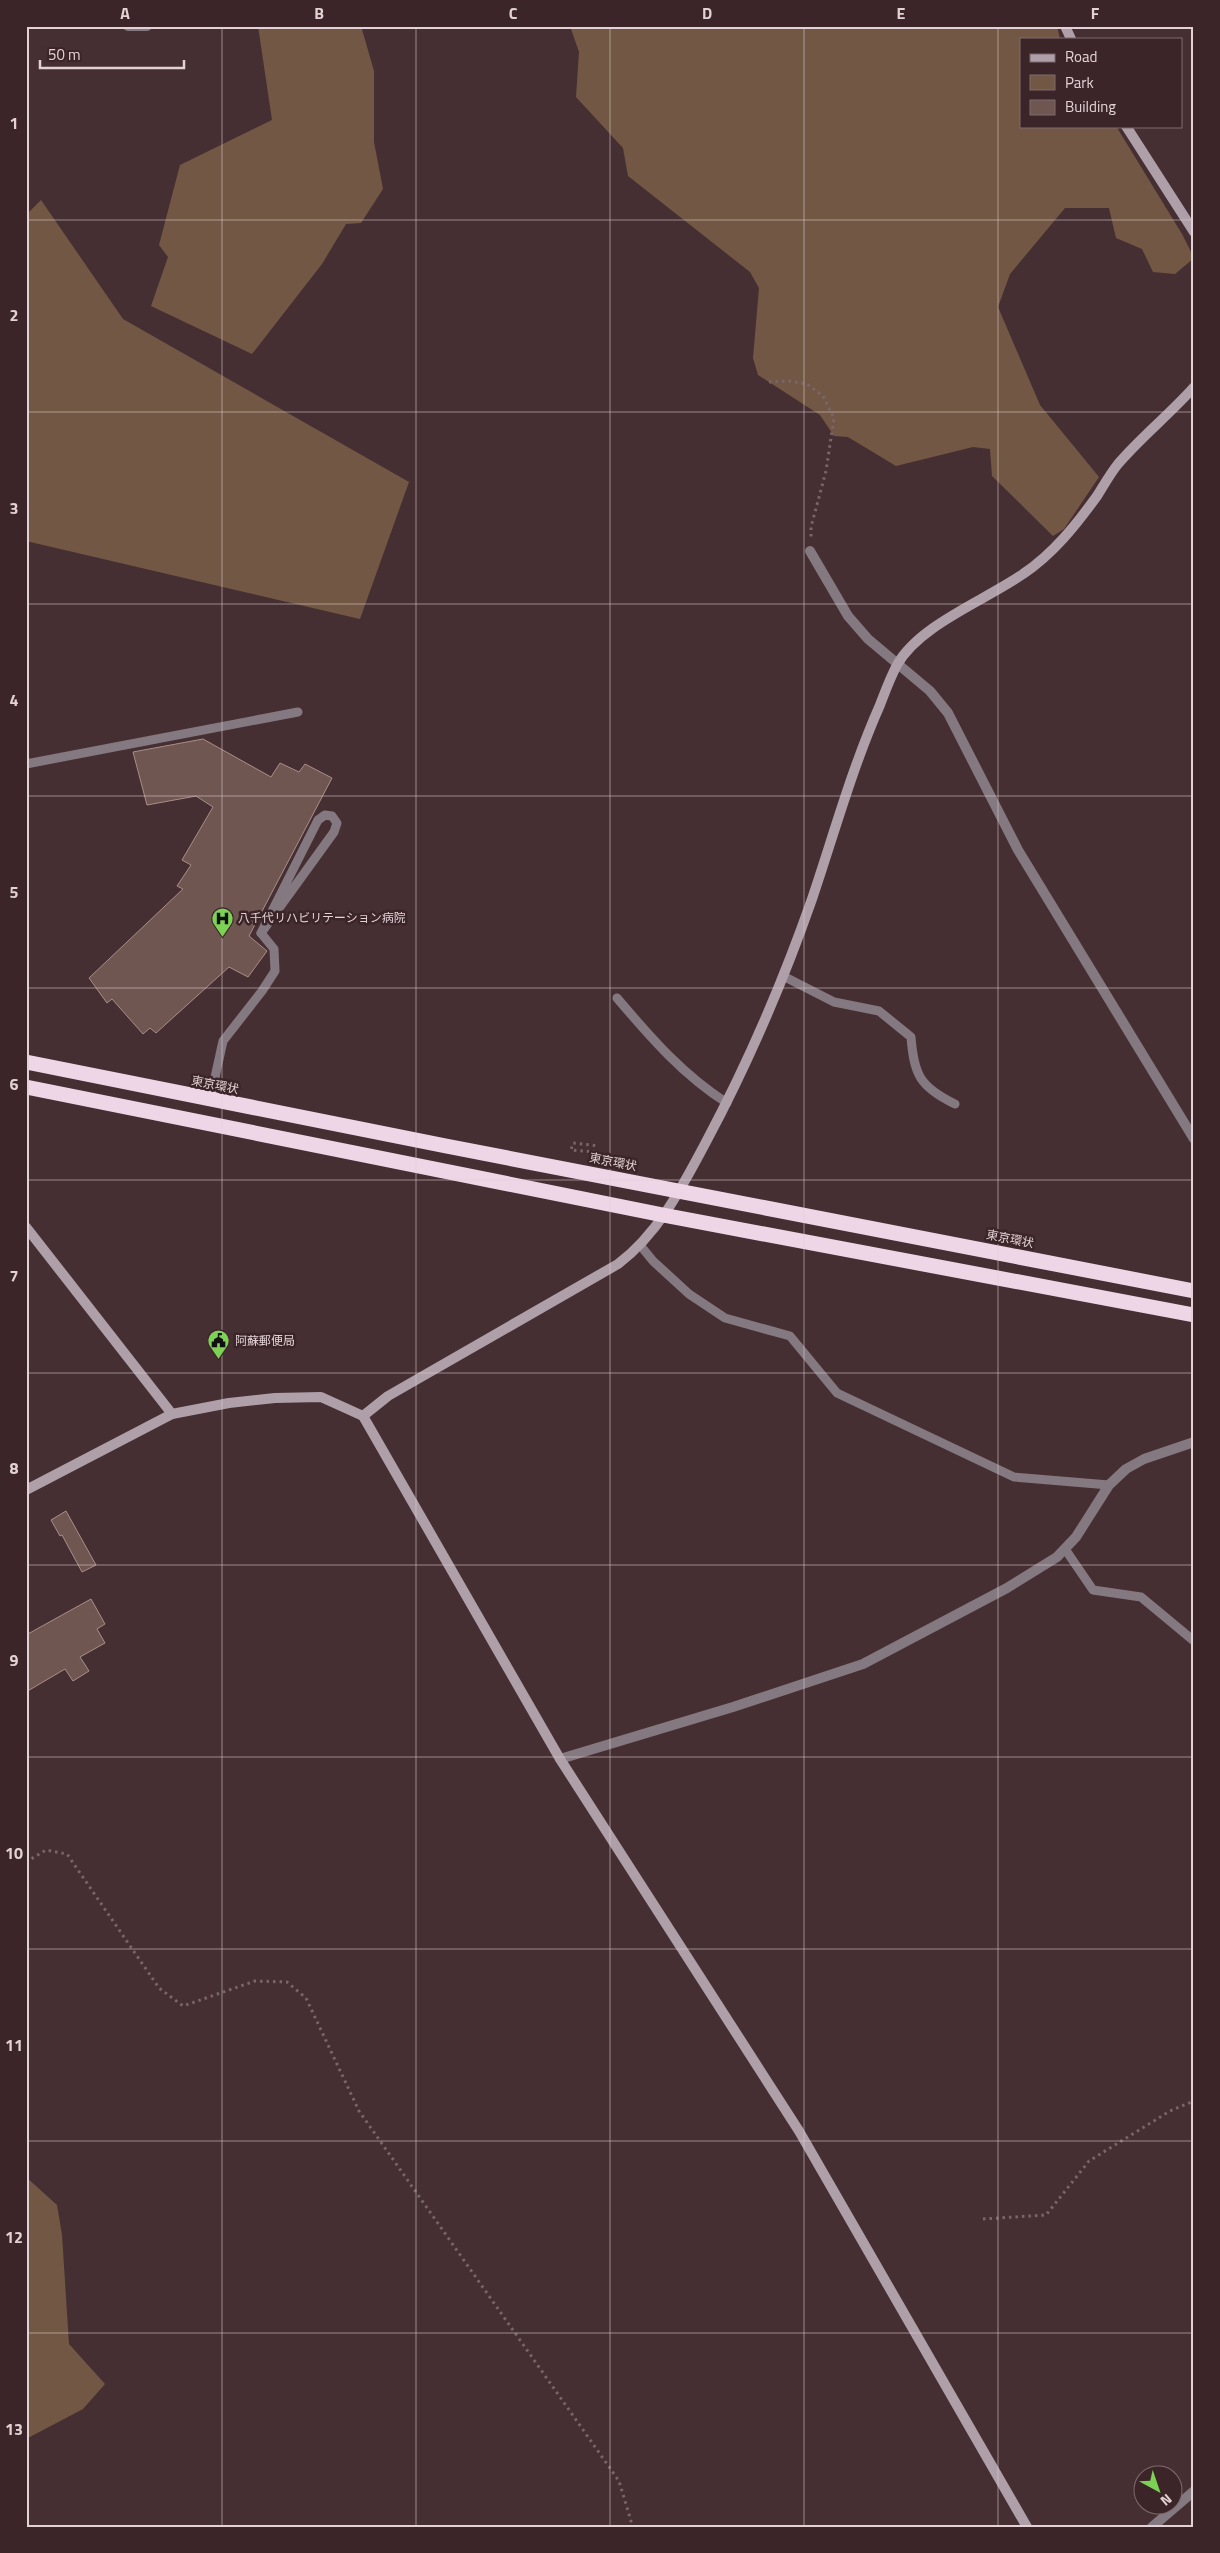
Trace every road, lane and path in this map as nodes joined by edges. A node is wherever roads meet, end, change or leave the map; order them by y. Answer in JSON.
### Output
{"nodes":[{"id":1,"x":128,"y":26,"type":"edge"},
{"id":2,"x":147,"y":26,"type":"edge"},
{"id":3,"x":1066,"y":26,"type":"edge"},
{"id":4,"x":1071,"y":38,"type":"edge"},
{"id":5,"x":1127,"y":128,"type":"edge"},
{"id":6,"x":1182,"y":212,"type":"junction"},
{"id":7,"x":1194,"y":224,"type":"edge"},
{"id":8,"x":1194,"y":232,"type":"edge"},
{"id":9,"x":769,"y":382,"type":"dead end"},
{"id":10,"x":1194,"y":387,"type":"edge"},
{"id":11,"x":810,"y":551,"type":"joint"},
{"id":12,"x":898,"y":663,"type":"junction"},
{"id":13,"x":298,"y":712,"type":"dead end"},
{"id":14,"x":26,"y":764,"type":"edge"},
{"id":15,"x":261,"y":933,"type":"junction"},
{"id":16,"x":782,"y":976,"type":"junction"},
{"id":17,"x":617,"y":998,"type":"dead end"},
{"id":18,"x":26,"y":1062,"type":"edge"},
{"id":19,"x":26,"y":1088,"type":"edge"},
{"id":20,"x":210,"y":1100,"type":"junction"},
{"id":21,"x":727,"y":1103,"type":"junction"},
{"id":22,"x":955,"y":1104,"type":"dead end"},
{"id":23,"x":1194,"y":1139,"type":"edge"},
{"id":24,"x":599,"y":1146,"type":"dead end"},
{"id":25,"x":596,"y":1152,"type":"dead end"},
{"id":26,"x":680,"y":1190,"type":"junction"},
{"id":27,"x":664,"y":1215,"type":"junction"},
{"id":28,"x":26,"y":1227,"type":"edge"},
{"id":29,"x":640,"y":1245,"type":"junction"},
{"id":30,"x":1194,"y":1291,"type":"edge"},
{"id":31,"x":1194,"y":1316,"type":"edge"},
{"id":32,"x":172,"y":1414,"type":"junction"},
{"id":33,"x":364,"y":1416,"type":"junction"},
{"id":34,"x":1194,"y":1442,"type":"edge"},
{"id":35,"x":1109,"y":1485,"type":"junction"},
{"id":36,"x":26,"y":1490,"type":"edge"},
{"id":37,"x":1065,"y":1550,"type":"junction"},
{"id":38,"x":1194,"y":1640,"type":"edge"},
{"id":39,"x":560,"y":1759,"type":"junction"},
{"id":40,"x":26,"y":1862,"type":"edge"},
{"id":41,"x":1194,"y":2101,"type":"edge"},
{"id":42,"x":983,"y":2219,"type":"dead end"},
{"id":43,"x":1194,"y":2491,"type":"edge"},
{"id":44,"x":629,"y":2527,"type":"edge"},
{"id":45,"x":1027,"y":2527,"type":"edge"},
{"id":46,"x":1152,"y":2527,"type":"edge"}],
"edges":[{"from":1,"to":2,"type":"street"},
{"from":3,"to":4,"type":"street"},
{"from":5,"to":6,"type":"street"},
{"from":6,"to":7,"type":"lane"},
{"from":6,"to":8,"type":"street"},
{"from":9,"to":11,"type":"path"},
{"from":10,"to":12,"type":"street"},
{"from":11,"to":12,"type":"street"},
{"from":12,"to":16,"type":"street"},
{"from":12,"to":23,"type":"street"},
{"from":13,"to":14,"type":"lane"},
{"from":15,"to":15,"type":"lane"},
{"from":15,"to":20,"type":"lane"},
{"from":16,"to":21,"type":"street"},
{"from":16,"to":22,"type":"lane"},
{"from":17,"to":21,"type":"lane"},
{"from":18,"to":20,"type":"highway","name":"東京環状"},
{"from":19,"to":27,"type":"highway"},
{"from":20,"to":26,"type":"highway","name":"東京環状"},
{"from":21,"to":26,"type":"street"},
{"from":24,"to":25,"type":"path"},
{"from":26,"to":27,"type":"street"},
{"from":26,"to":30,"type":"highway","name":"東京環状"},
{"from":27,"to":29,"type":"street"},
{"from":27,"to":31,"type":"highway"},
{"from":28,"to":32,"type":"street"},
{"from":29,"to":33,"type":"street"},
{"from":29,"to":35,"type":"lane"},
{"from":32,"to":33,"type":"street"},
{"from":32,"to":36,"type":"street"},
{"from":33,"to":39,"type":"street"},
{"from":34,"to":35,"type":"street"},
{"from":35,"to":37,"type":"street"},
{"from":37,"to":38,"type":"lane"},
{"from":37,"to":39,"type":"street"},
{"from":39,"to":45,"type":"street"},
{"from":40,"to":44,"type":"path"},
{"from":41,"to":42,"type":"path"},
{"from":43,"to":46,"type":"street"}]}
